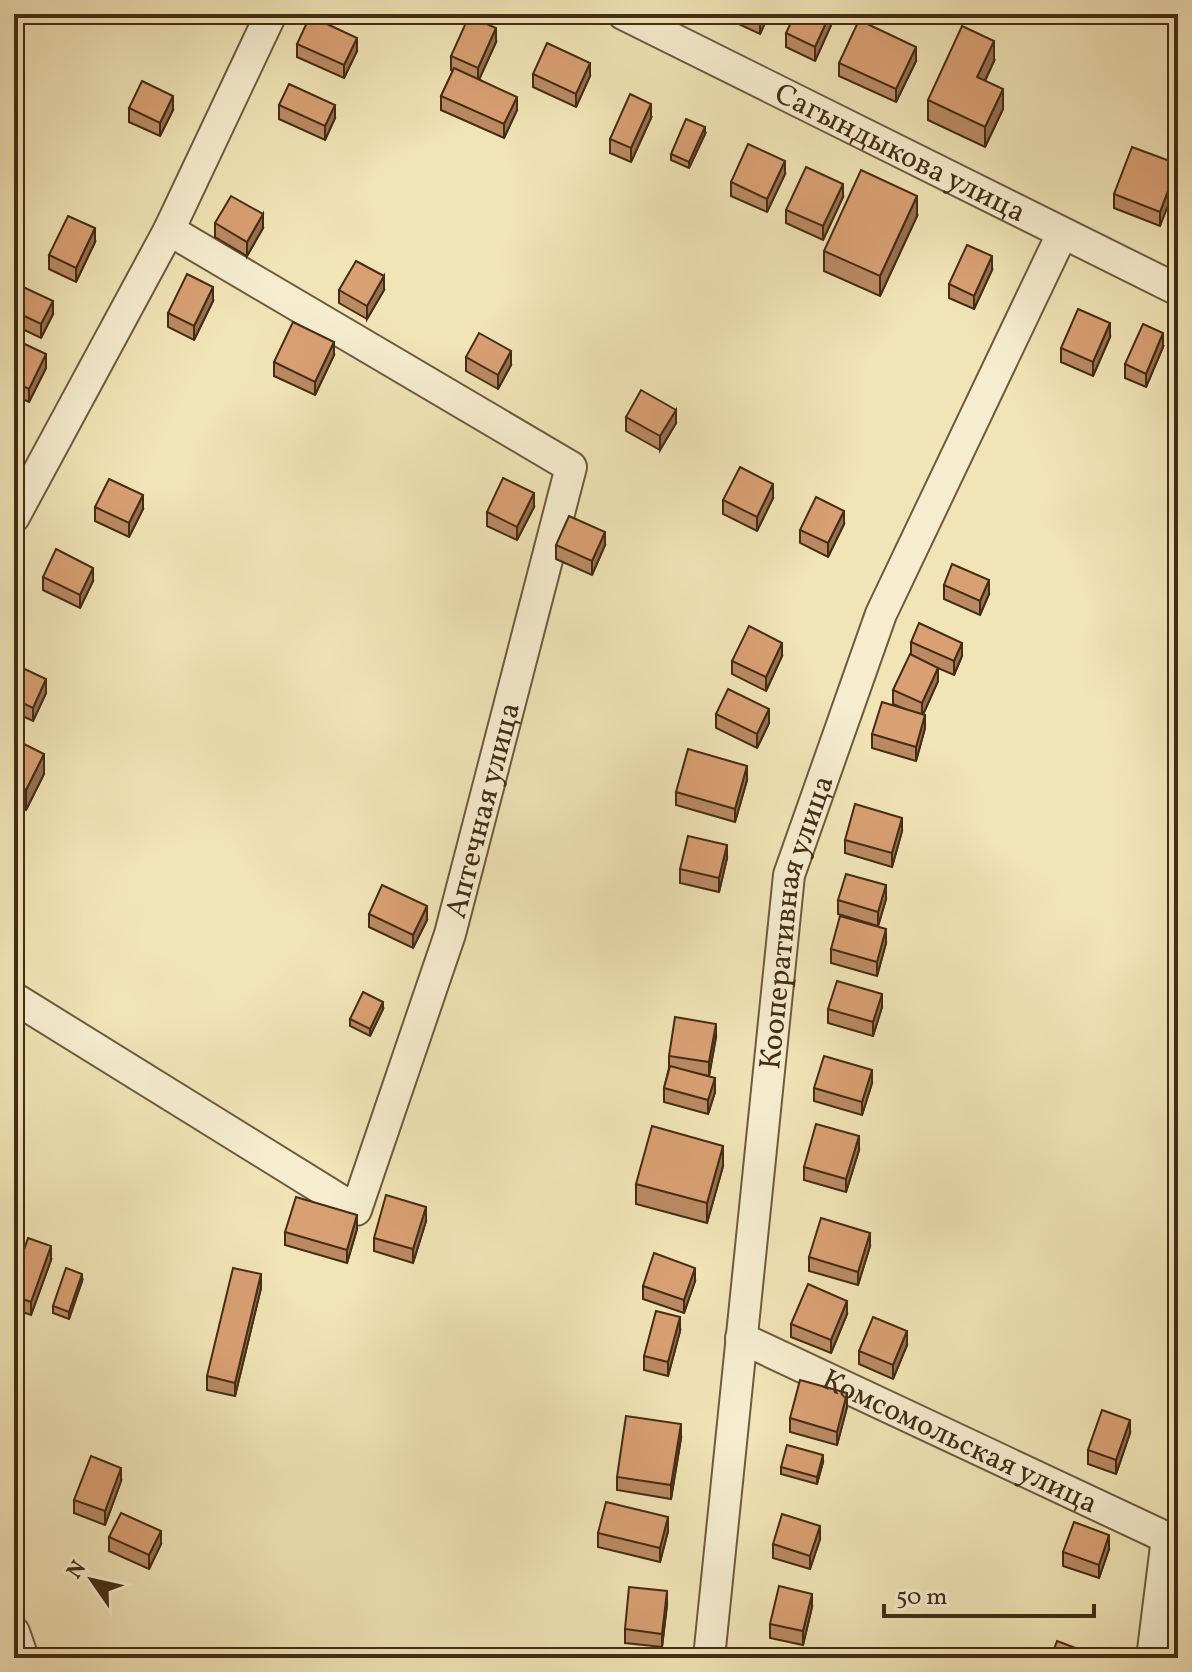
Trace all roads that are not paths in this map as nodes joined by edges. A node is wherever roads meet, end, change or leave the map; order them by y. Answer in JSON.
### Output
{"nodes":[{"id":1,"x":271,"y":14,"type":"edge"},
{"id":2,"x":623,"y":14,"type":"edge"},
{"id":3,"x":169,"y":230,"type":"junction"},
{"id":4,"x":1062,"y":234,"type":"junction"},
{"id":5,"x":1178,"y":290,"type":"edge"},
{"id":6,"x":14,"y":517,"type":"edge"},
{"id":7,"x":14,"y":998,"type":"edge"},
{"id":8,"x":741,"y":1338,"type":"junction"},
{"id":9,"x":1172,"y":1541,"type":"edge"},
{"id":10,"x":14,"y":1632,"type":"edge"},
{"id":11,"x":23,"y":1658,"type":"edge"},
{"id":12,"x":709,"y":1658,"type":"edge"},
{"id":13,"x":1152,"y":1658,"type":"edge"}],
"edges":[{"from":1,"to":3,"type":"street"},
{"from":2,"to":4,"type":"street","name":"Сагындыкова улица"},
{"from":3,"to":6,"type":"street"},
{"from":3,"to":7,"type":"street","name":"Аптечная улица"},
{"from":4,"to":5,"type":"street","name":"Сагындыкова улица"},
{"from":4,"to":8,"type":"street","name":"Кооперативная улица"},
{"from":8,"to":9,"type":"street","name":"Комсомольская улица"},
{"from":8,"to":12,"type":"street","name":"Кооперативная улица"},
{"from":9,"to":13,"type":"street"},
{"from":10,"to":11,"type":"street"}]}
